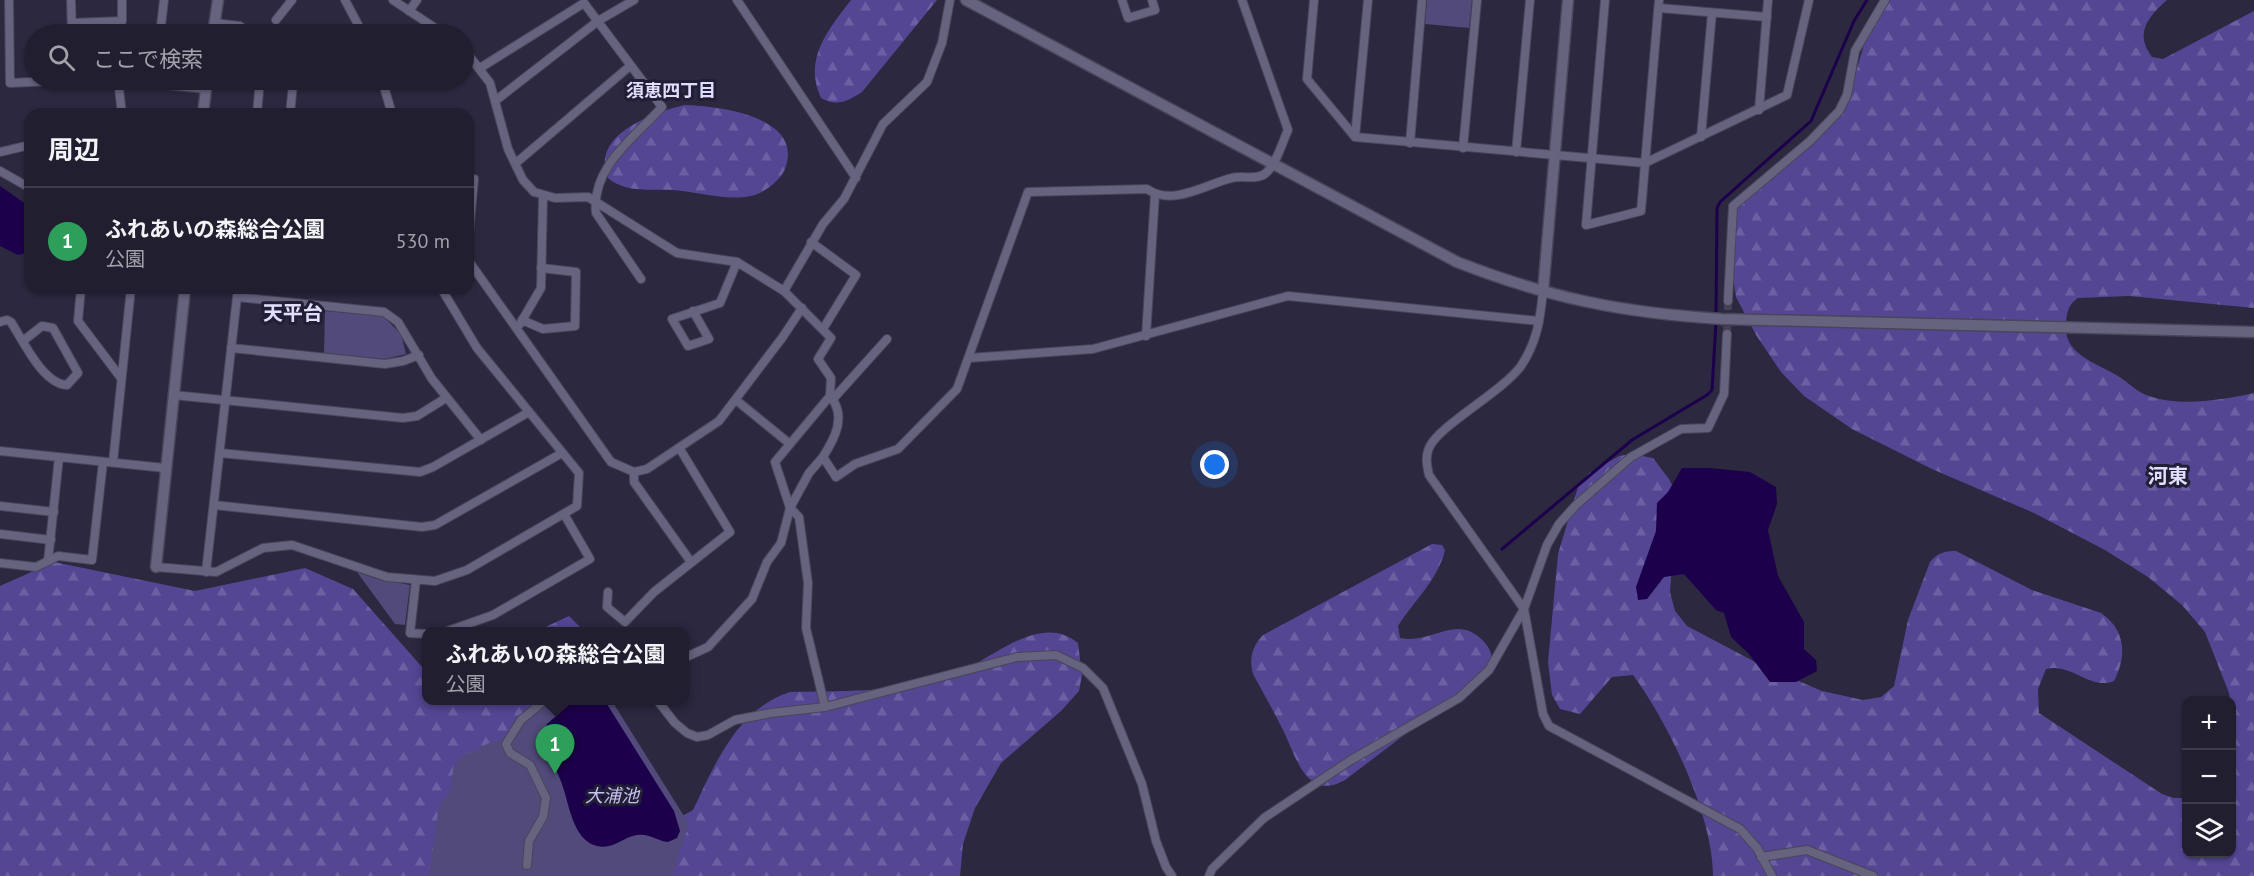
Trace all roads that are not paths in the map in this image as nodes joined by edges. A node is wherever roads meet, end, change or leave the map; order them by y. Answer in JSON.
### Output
{"nodes":[{"id":1,"x":9,"y":0,"type":"edge"},
{"id":2,"x":71,"y":0,"type":"edge"},
{"id":3,"x":122,"y":0,"type":"edge"},
{"id":4,"x":164,"y":0,"type":"edge"},
{"id":5,"x":218,"y":0,"type":"edge"},
{"id":6,"x":292,"y":0,"type":"edge"},
{"id":7,"x":345,"y":0,"type":"edge"},
{"id":8,"x":393,"y":0,"type":"edge"},
{"id":9,"x":417,"y":0,"type":"edge"},
{"id":10,"x":634,"y":0,"type":"edge"},
{"id":11,"x":737,"y":0,"type":"edge"},
{"id":12,"x":950,"y":0,"type":"edge"},
{"id":13,"x":966,"y":0,"type":"edge"},
{"id":14,"x":1122,"y":0,"type":"edge"},
{"id":15,"x":1152,"y":0,"type":"edge"},
{"id":16,"x":1242,"y":0,"type":"edge"},
{"id":17,"x":1314,"y":0,"type":"edge"},
{"id":18,"x":1368,"y":0,"type":"edge"},
{"id":19,"x":1422,"y":0,"type":"edge"},
{"id":20,"x":1477,"y":0,"type":"edge"},
{"id":21,"x":1530,"y":0,"type":"edge"},
{"id":22,"x":1568,"y":0,"type":"edge"},
{"id":23,"x":1605,"y":0,"type":"edge"},
{"id":24,"x":1768,"y":0,"type":"edge"},
{"id":25,"x":1809,"y":0,"type":"edge"},
{"id":26,"x":1885,"y":0,"type":"edge"},
{"id":27,"x":1659,"y":4,"type":"edge"},
{"id":28,"x":409,"y":11,"type":"junction"},
{"id":29,"x":1712,"y":13,"type":"junction"},
{"id":30,"x":1767,"y":17,"type":"junction"},
{"id":31,"x":276,"y":20,"type":"dead end"},
{"id":32,"x":598,"y":21,"type":"junction"},
{"id":33,"x":72,"y":23,"type":"joint"},
{"id":34,"x":161,"y":24,"type":"edge"},
{"id":35,"x":215,"y":24,"type":"edge"},
{"id":36,"x":358,"y":24,"type":"edge"},
{"id":37,"x":429,"y":24,"type":"edge"},
{"id":38,"x":474,"y":61,"type":"edge"},
{"id":39,"x":630,"y":66,"type":"junction"},
{"id":40,"x":480,"y":68,"type":"junction"},
{"id":41,"x":24,"y":82,"type":"edge"},
{"id":42,"x":118,"y":90,"type":"edge"},
{"id":43,"x":205,"y":90,"type":"edge"},
{"id":44,"x":260,"y":90,"type":"edge"},
{"id":45,"x":292,"y":90,"type":"edge"},
{"id":46,"x":385,"y":90,"type":"edge"},
{"id":47,"x":495,"y":101,"type":"junction"},
{"id":48,"x":121,"y":108,"type":"edge"},
{"id":49,"x":204,"y":108,"type":"edge"},
{"id":50,"x":258,"y":108,"type":"edge"},
{"id":51,"x":291,"y":108,"type":"edge"},
{"id":52,"x":390,"y":108,"type":"edge"},
{"id":53,"x":1759,"y":110,"type":"junction"},
{"id":54,"x":1356,"y":137,"type":"junction"},
{"id":55,"x":1701,"y":137,"type":"junction"},
{"id":56,"x":1410,"y":143,"type":"junction"},
{"id":57,"x":24,"y":146,"type":"edge"},
{"id":58,"x":1463,"y":148,"type":"junction"},
{"id":59,"x":0,"y":152,"type":"edge"},
{"id":60,"x":1516,"y":152,"type":"junction"},
{"id":61,"x":1554,"y":156,"type":"junction"},
{"id":62,"x":1591,"y":159,"type":"junction"},
{"id":63,"x":1645,"y":163,"type":"junction"},
{"id":64,"x":516,"y":164,"type":"junction"},
{"id":65,"x":1272,"y":164,"type":"junction"},
{"id":66,"x":0,"y":171,"type":"edge"},
{"id":67,"x":856,"y":178,"type":"junction"},
{"id":68,"x":24,"y":185,"type":"edge"},
{"id":69,"x":1155,"y":194,"type":"junction"},
{"id":70,"x":543,"y":196,"type":"junction"},
{"id":71,"x":595,"y":201,"type":"junction"},
{"id":72,"x":811,"y":242,"type":"junction"},
{"id":73,"x":737,"y":262,"type":"junction"},
{"id":74,"x":541,"y":268,"type":"junction"},
{"id":75,"x":474,"y":269,"type":"edge"},
{"id":76,"x":641,"y":279,"type":"dead end"},
{"id":77,"x":784,"y":291,"type":"junction"},
{"id":78,"x":1543,"y":292,"type":"junction"},
{"id":79,"x":80,"y":294,"type":"edge"},
{"id":80,"x":130,"y":294,"type":"edge"},
{"id":81,"x":184,"y":294,"type":"edge"},
{"id":82,"x":238,"y":294,"type":"edge"},
{"id":83,"x":253,"y":294,"type":"edge"},
{"id":84,"x":445,"y":294,"type":"edge"},
{"id":85,"x":1728,"y":301,"type":"tunnel mouth"},
{"id":86,"x":802,"y":308,"type":"junction"},
{"id":87,"x":693,"y":311,"type":"junction"},
{"id":88,"x":522,"y":320,"type":"junction"},
{"id":89,"x":1539,"y":321,"type":"junction"},
{"id":90,"x":0,"y":322,"type":"edge"},
{"id":91,"x":823,"y":329,"type":"junction"},
{"id":92,"x":516,"y":330,"type":"junction"},
{"id":93,"x":2254,"y":332,"type":"edge"},
{"id":94,"x":1727,"y":334,"type":"tunnel mouth"},
{"id":95,"x":1146,"y":336,"type":"junction"},
{"id":96,"x":887,"y":339,"type":"dead end"},
{"id":97,"x":23,"y":341,"type":"junction"},
{"id":98,"x":231,"y":348,"type":"junction"},
{"id":99,"x":418,"y":355,"type":"junction"},
{"id":100,"x":969,"y":358,"type":"junction"},
{"id":101,"x":121,"y":378,"type":"junction"},
{"id":102,"x":173,"y":395,"type":"junction"},
{"id":103,"x":446,"y":398,"type":"junction"},
{"id":104,"x":831,"y":398,"type":"junction"},
{"id":105,"x":735,"y":400,"type":"junction"},
{"id":106,"x":225,"y":401,"type":"junction"},
{"id":107,"x":529,"y":412,"type":"junction"},
{"id":108,"x":481,"y":440,"type":"junction"},
{"id":109,"x":790,"y":444,"type":"junction"},
{"id":110,"x":680,"y":448,"type":"junction"},
{"id":111,"x":0,"y":451,"type":"edge"},
{"id":112,"x":220,"y":453,"type":"junction"},
{"id":113,"x":562,"y":453,"type":"junction"},
{"id":114,"x":59,"y":457,"type":"junction"},
{"id":115,"x":823,"y":457,"type":"junction"},
{"id":116,"x":108,"y":462,"type":"junction"},
{"id":117,"x":165,"y":468,"type":"junction"},
{"id":118,"x":633,"y":472,"type":"junction"},
{"id":119,"x":214,"y":505,"type":"junction"},
{"id":120,"x":0,"y":506,"type":"edge"},
{"id":121,"x":790,"y":508,"type":"junction"},
{"id":122,"x":54,"y":512,"type":"junction"},
{"id":123,"x":564,"y":514,"type":"junction"},
{"id":124,"x":0,"y":534,"type":"edge"},
{"id":125,"x":51,"y":540,"type":"junction"},
{"id":126,"x":48,"y":561,"type":"junction"},
{"id":127,"x":691,"y":562,"type":"junction"},
{"id":128,"x":0,"y":563,"type":"edge"},
{"id":129,"x":156,"y":567,"type":"joint"},
{"id":130,"x":206,"y":572,"type":"junction"},
{"id":131,"x":416,"y":580,"type":"junction"},
{"id":132,"x":608,"y":592,"type":"dead end"},
{"id":133,"x":1524,"y":609,"type":"junction"},
{"id":134,"x":459,"y":627,"type":"edge"},
{"id":135,"x":422,"y":634,"type":"edge"},
{"id":136,"x":689,"y":656,"type":"edge"},
{"id":137,"x":539,"y":705,"type":"edge"},
{"id":138,"x":661,"y":705,"type":"edge"},
{"id":139,"x":825,"y":707,"type":"junction"},
{"id":140,"x":1761,"y":857,"type":"junction"},
{"id":141,"x":527,"y":865,"type":"dead end"},
{"id":142,"x":1173,"y":876,"type":"edge"},
{"id":143,"x":1209,"y":876,"type":"edge"},
{"id":144,"x":1772,"y":876,"type":"edge"},
{"id":145,"x":1873,"y":876,"type":"edge"}],
"edges":[{"from":1,"to":41,"type":"street"},
{"from":2,"to":33,"type":"street"},
{"from":3,"to":33,"type":"street"},
{"from":4,"to":34,"type":"street"},
{"from":5,"to":35,"type":"street"},
{"from":6,"to":31,"type":"street"},
{"from":7,"to":36,"type":"street"},
{"from":8,"to":28,"type":"street"},
{"from":9,"to":28,"type":"street"},
{"from":10,"to":32,"type":"street"},
{"from":11,"to":67,"type":"street"},
{"from":12,"to":67,"type":"street"},
{"from":13,"to":65,"type":"street"},
{"from":14,"to":15,"type":"street"},
{"from":16,"to":65,"type":"street"},
{"from":17,"to":54,"type":"street"},
{"from":18,"to":54,"type":"street"},
{"from":19,"to":56,"type":"street"},
{"from":20,"to":58,"type":"street"},
{"from":21,"to":60,"type":"street"},
{"from":22,"to":61,"type":"street"},
{"from":23,"to":62,"type":"street"},
{"from":24,"to":30,"type":"street"},
{"from":25,"to":53,"type":"street"},
{"from":26,"to":85,"type":"street"},
{"from":27,"to":29,"type":"street"},
{"from":27,"to":63,"type":"street"},
{"from":28,"to":37,"type":"street"},
{"from":29,"to":30,"type":"street"},
{"from":29,"to":55,"type":"street"},
{"from":30,"to":53,"type":"street"},
{"from":32,"to":39,"type":"street"},
{"from":32,"to":40,"type":"street"},
{"from":32,"to":47,"type":"street"},
{"from":38,"to":40,"type":"street"},
{"from":39,"to":64,"type":"street"},
{"from":39,"to":71,"type":"street"},
{"from":40,"to":47,"type":"street"},
{"from":42,"to":48,"type":"street"},
{"from":43,"to":49,"type":"street"},
{"from":44,"to":50,"type":"street"},
{"from":45,"to":51,"type":"street"},
{"from":46,"to":52,"type":"street"},
{"from":47,"to":64,"type":"street"},
{"from":53,"to":55,"type":"street"},
{"from":54,"to":56,"type":"street"},
{"from":55,"to":63,"type":"street"},
{"from":56,"to":58,"type":"street"},
{"from":57,"to":59,"type":"street"},
{"from":58,"to":60,"type":"street"},
{"from":60,"to":61,"type":"street"},
{"from":61,"to":62,"type":"street"},
{"from":61,"to":78,"type":"street"},
{"from":62,"to":63,"type":"street"},
{"from":62,"to":63,"type":"street"},
{"from":64,"to":70,"type":"street"},
{"from":65,"to":69,"type":"street"},
{"from":65,"to":78,"type":"street"},
{"from":66,"to":68,"type":"street"},
{"from":67,"to":72,"type":"street"},
{"from":69,"to":95,"type":"street"},
{"from":69,"to":100,"type":"street"},
{"from":70,"to":71,"type":"street"},
{"from":70,"to":74,"type":"street"},
{"from":71,"to":73,"type":"street"},
{"from":71,"to":76,"type":"street"},
{"from":72,"to":77,"type":"street"},
{"from":72,"to":91,"type":"street"},
{"from":73,"to":77,"type":"street"},
{"from":73,"to":87,"type":"street"},
{"from":74,"to":88,"type":"street"},
{"from":74,"to":88,"type":"street"},
{"from":75,"to":92,"type":"street"},
{"from":77,"to":86,"type":"street"},
{"from":78,"to":89,"type":"street"},
{"from":78,"to":93,"type":"street"},
{"from":79,"to":101,"type":"street"},
{"from":80,"to":101,"type":"street"},
{"from":81,"to":102,"type":"street"},
{"from":82,"to":98,"type":"street"},
{"from":83,"to":99,"type":"street"},
{"from":84,"to":107,"type":"street"},
{"from":86,"to":91,"type":"street"},
{"from":86,"to":105,"type":"street"},
{"from":87,"to":87,"type":"street"},
{"from":88,"to":92,"type":"street"},
{"from":89,"to":95,"type":"street"},
{"from":89,"to":133,"type":"street"},
{"from":90,"to":97,"type":"street"},
{"from":91,"to":104,"type":"street"},
{"from":92,"to":118,"type":"street"},
{"from":94,"to":133,"type":"street"},
{"from":95,"to":100,"type":"street"},
{"from":96,"to":104,"type":"street"},
{"from":97,"to":97,"type":"street"},
{"from":98,"to":99,"type":"street"},
{"from":98,"to":106,"type":"street"},
{"from":99,"to":103,"type":"street"},
{"from":100,"to":115,"type":"street"},
{"from":101,"to":116,"type":"street"},
{"from":102,"to":106,"type":"street"},
{"from":102,"to":117,"type":"street"},
{"from":103,"to":106,"type":"street"},
{"from":103,"to":108,"type":"street"},
{"from":104,"to":109,"type":"street"},
{"from":104,"to":115,"type":"street"},
{"from":105,"to":109,"type":"street"},
{"from":105,"to":110,"type":"street"},
{"from":106,"to":112,"type":"street"},
{"from":107,"to":108,"type":"street"},
{"from":107,"to":113,"type":"street"},
{"from":108,"to":112,"type":"street"},
{"from":109,"to":121,"type":"street"},
{"from":110,"to":118,"type":"street"},
{"from":110,"to":127,"type":"street"},
{"from":111,"to":114,"type":"street"},
{"from":112,"to":119,"type":"street"},
{"from":113,"to":119,"type":"street"},
{"from":113,"to":123,"type":"street"},
{"from":114,"to":116,"type":"street"},
{"from":114,"to":122,"type":"street"},
{"from":115,"to":121,"type":"street"},
{"from":116,"to":117,"type":"street"},
{"from":116,"to":126,"type":"street"},
{"from":117,"to":129,"type":"street"},
{"from":118,"to":127,"type":"street"},
{"from":119,"to":130,"type":"street"},
{"from":120,"to":122,"type":"street"},
{"from":121,"to":136,"type":"street"},
{"from":121,"to":139,"type":"street"},
{"from":122,"to":125,"type":"street"},
{"from":123,"to":131,"type":"street"},
{"from":123,"to":134,"type":"street"},
{"from":124,"to":125,"type":"street"},
{"from":125,"to":126,"type":"street"},
{"from":126,"to":128,"type":"street"},
{"from":127,"to":132,"type":"street"},
{"from":129,"to":130,"type":"street"},
{"from":130,"to":131,"type":"street"},
{"from":131,"to":135,"type":"street"},
{"from":133,"to":140,"type":"street"},
{"from":133,"to":143,"type":"street"},
{"from":137,"to":141,"type":"street"},
{"from":138,"to":139,"type":"street"},
{"from":139,"to":142,"type":"street"},
{"from":140,"to":144,"type":"street"},
{"from":140,"to":145,"type":"street"}]}
